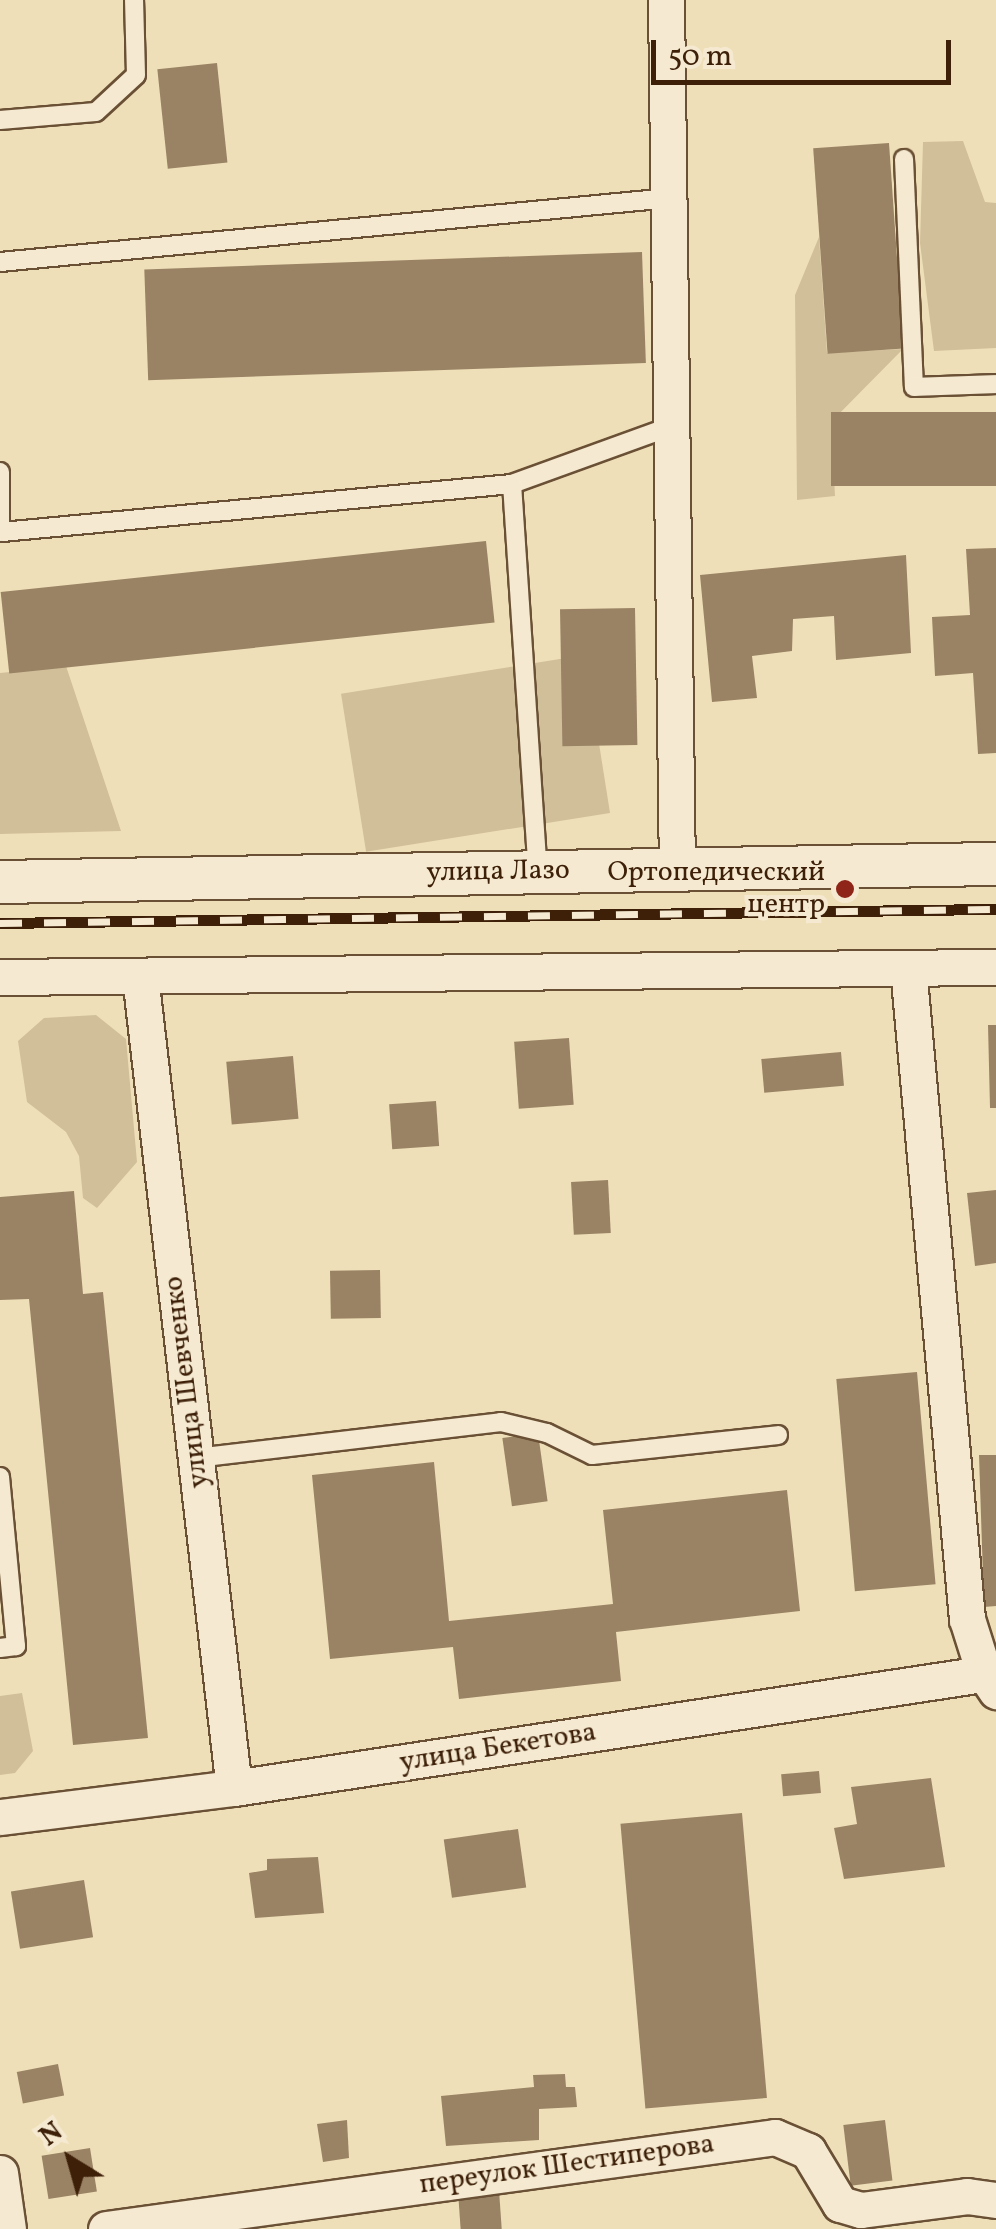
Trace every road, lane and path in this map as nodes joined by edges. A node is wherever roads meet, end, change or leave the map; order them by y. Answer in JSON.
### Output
{"nodes":[{"id":1,"x":134,"y":0,"type":"edge"},
{"id":2,"x":666,"y":0,"type":"edge"},
{"id":3,"x":0,"y":120,"type":"edge"},
{"id":4,"x":904,"y":158,"type":"dead end"},
{"id":5,"x":669,"y":198,"type":"junction"},
{"id":6,"x":0,"y":262,"type":"edge"},
{"id":7,"x":996,"y":384,"type":"edge"},
{"id":8,"x":672,"y":426,"type":"junction"},
{"id":9,"x":0,"y":472,"type":"edge"},
{"id":10,"x":512,"y":484,"type":"junction"},
{"id":11,"x":1,"y":532,"type":"edge"},
{"id":12,"x":996,"y":864,"type":"edge"},
{"id":13,"x":678,"y":871,"type":"junction"},
{"id":14,"x":538,"y":872,"type":"junction"},
{"id":15,"x":0,"y":882,"type":"edge"},
{"id":16,"x":996,"y":967,"type":"edge"},
{"id":17,"x":908,"y":968,"type":"junction"},
{"id":18,"x":140,"y":976,"type":"junction"},
{"id":19,"x":0,"y":977,"type":"edge"},
{"id":20,"x":778,"y":1434,"type":"dead end"},
{"id":21,"x":196,"y":1458,"type":"junction"},
{"id":22,"x":0,"y":1477,"type":"edge"},
{"id":23,"x":0,"y":1648,"type":"edge"},
{"id":24,"x":992,"y":1679,"type":"edge"},
{"id":25,"x":234,"y":1788,"type":"junction"},
{"id":26,"x":0,"y":1817,"type":"edge"},
{"id":27,"x":0,"y":2173,"type":"edge"},
{"id":28,"x":996,"y":2200,"type":"edge"},
{"id":29,"x":8,"y":2229,"type":"edge"},
{"id":30,"x":106,"y":2229,"type":"edge"}],
"edges":[{"from":1,"to":3,"type":"lane"},
{"from":2,"to":5,"type":"street"},
{"from":4,"to":7,"type":"lane"},
{"from":5,"to":6,"type":"lane"},
{"from":5,"to":8,"type":"street"},
{"from":8,"to":10,"type":"lane"},
{"from":8,"to":13,"type":"street"},
{"from":9,"to":11,"type":"lane"},
{"from":10,"to":11,"type":"lane"},
{"from":10,"to":14,"type":"lane"},
{"from":12,"to":13,"type":"street","name":"улица Лазо"},
{"from":13,"to":14,"type":"street","name":"улица Лазо"},
{"from":14,"to":15,"type":"street","name":"улица Лазо"},
{"from":16,"to":17,"type":"street"},
{"from":17,"to":18,"type":"street"},
{"from":17,"to":24,"type":"street"},
{"from":18,"to":19,"type":"street"},
{"from":18,"to":21,"type":"street","name":"улица Шевченко"},
{"from":20,"to":21,"type":"lane"},
{"from":21,"to":25,"type":"street","name":"улица Шевченко"},
{"from":22,"to":23,"type":"lane"},
{"from":24,"to":25,"type":"street","name":"улица Бекетова"},
{"from":25,"to":26,"type":"street","name":"улица Бекетова"},
{"from":27,"to":29,"type":"street"},
{"from":28,"to":30,"type":"street","name":"переулок Шестиперова"}]}
